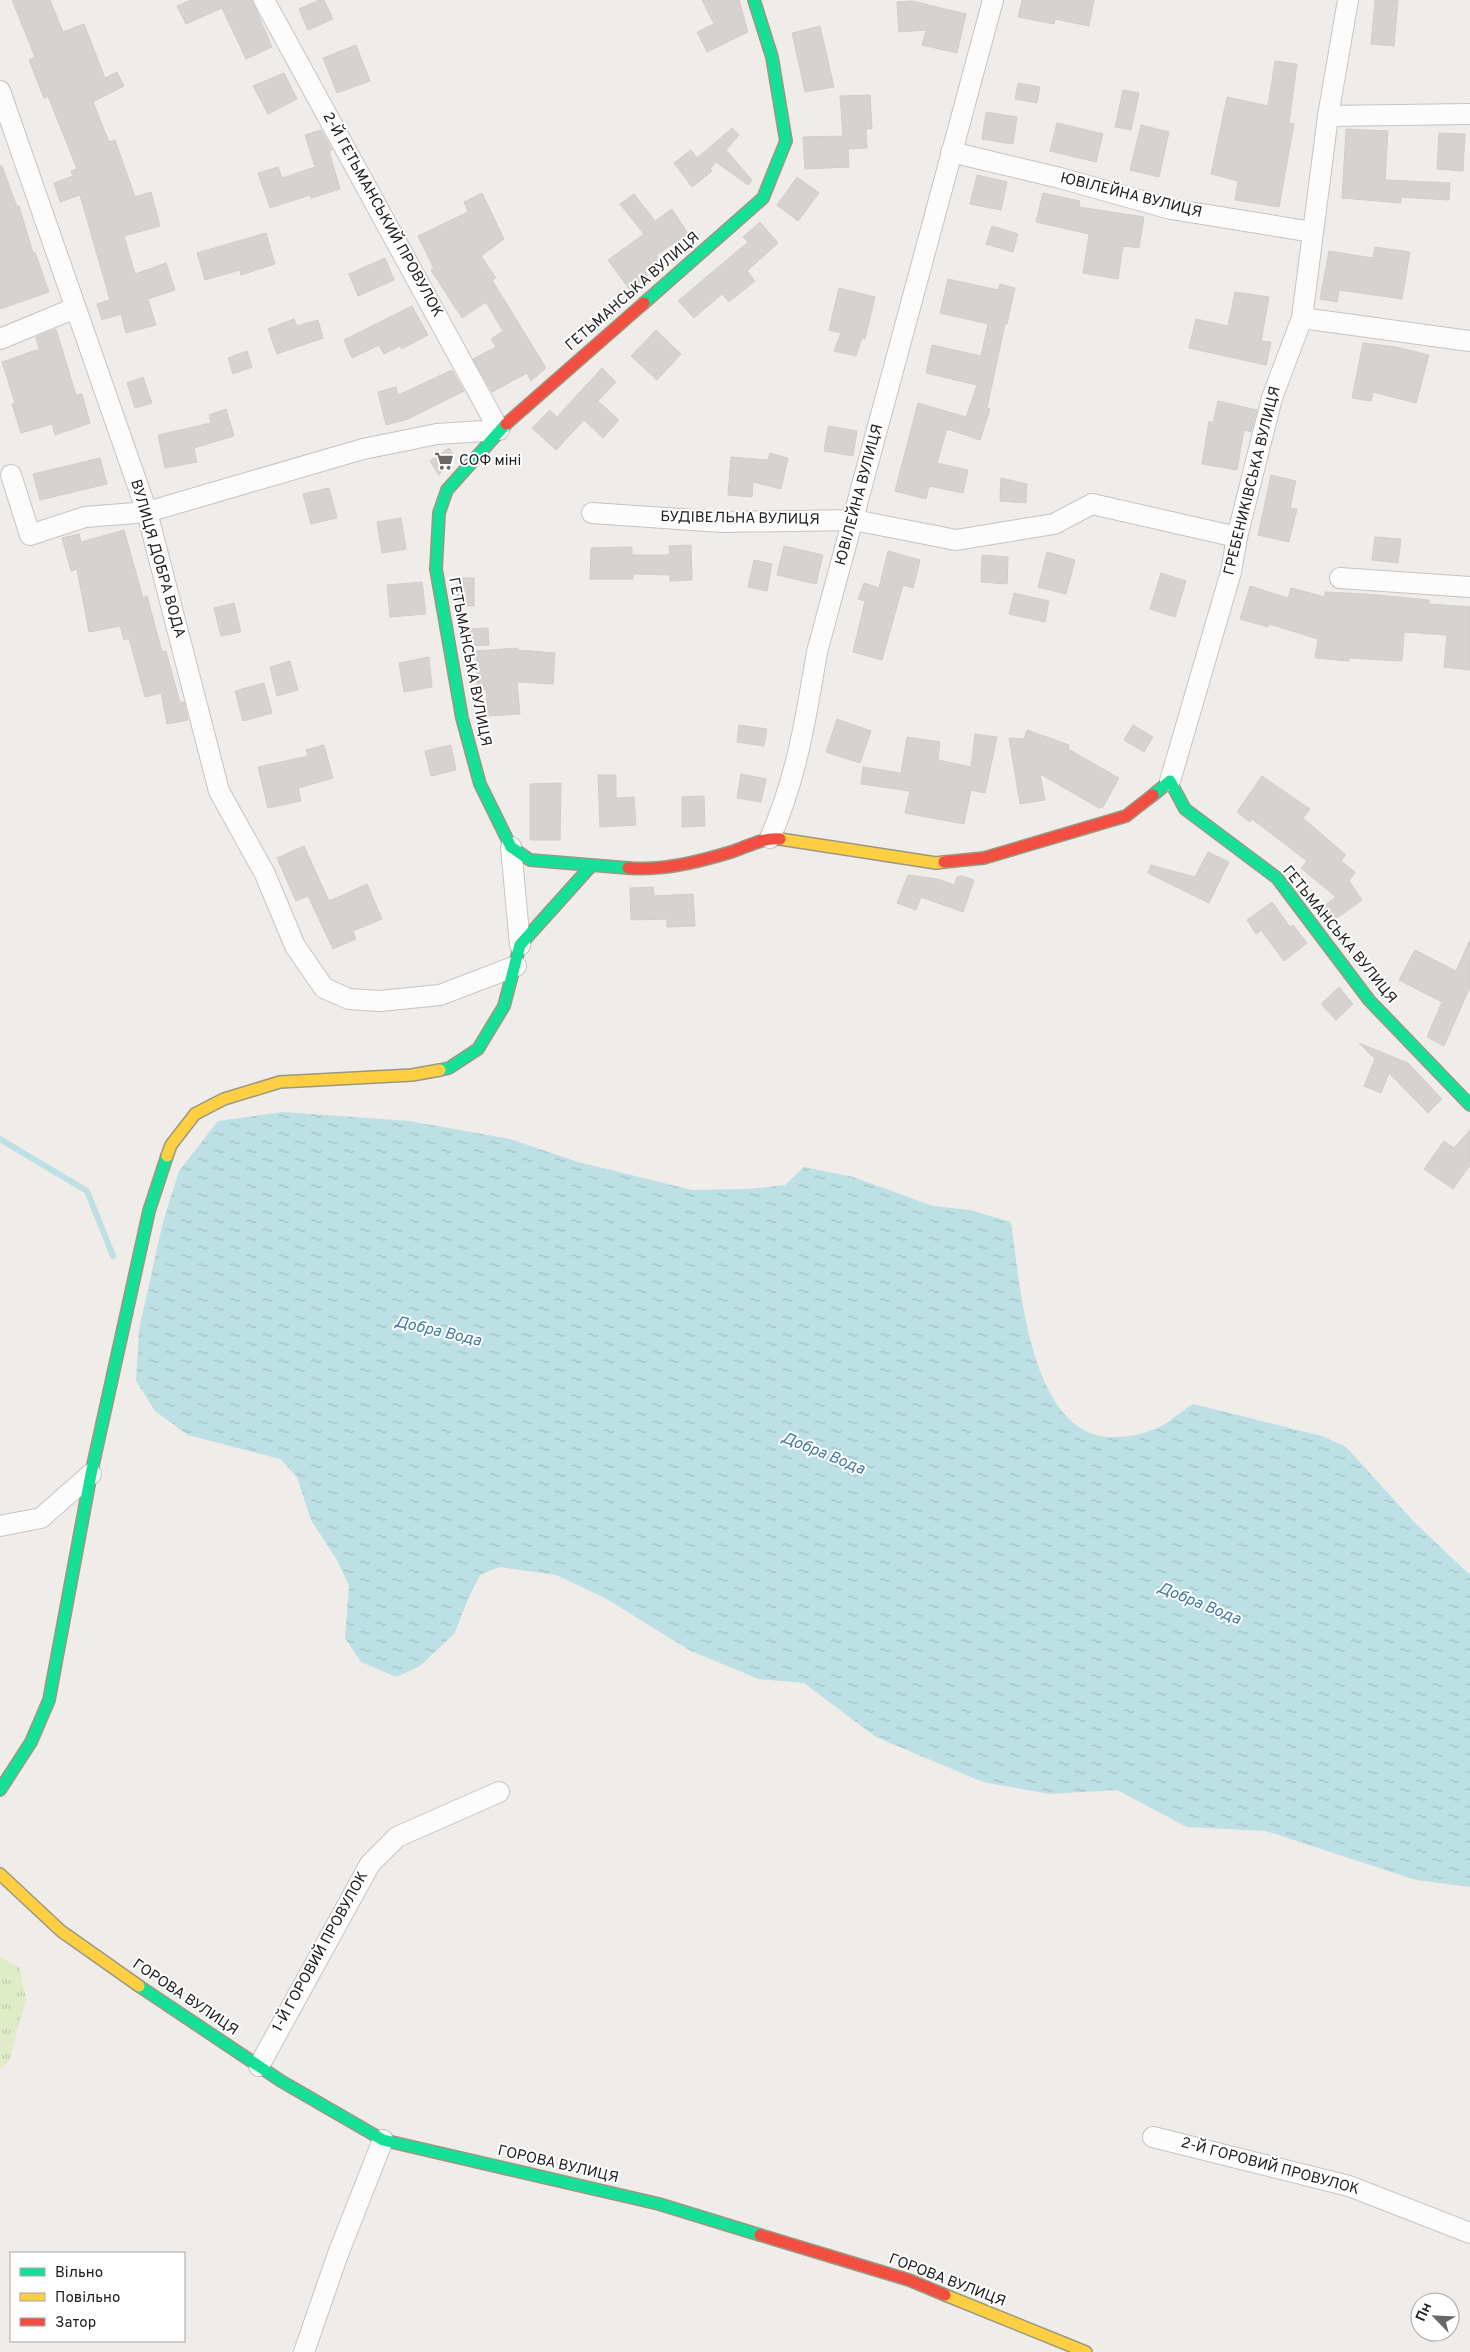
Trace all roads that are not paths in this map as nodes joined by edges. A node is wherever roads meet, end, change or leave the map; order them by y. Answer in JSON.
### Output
{"nodes":[{"id":1,"x":264,"y":0,"type":"edge"},
{"id":2,"x":754,"y":0,"type":"edge"},
{"id":3,"x":993,"y":0,"type":"edge"},
{"id":4,"x":1348,"y":0,"type":"edge"},
{"id":5,"x":0,"y":91,"type":"edge"},
{"id":6,"x":1470,"y":114,"type":"edge"},
{"id":7,"x":1328,"y":116,"type":"junction"},
{"id":8,"x":951,"y":152,"type":"junction"},
{"id":9,"x":1312,"y":232,"type":"junction"},
{"id":10,"x":76,"y":308,"type":"junction"},
{"id":11,"x":1302,"y":318,"type":"junction"},
{"id":12,"x":0,"y":339,"type":"edge"},
{"id":13,"x":1470,"y":341,"type":"edge"},
{"id":14,"x":499,"y":430,"type":"junction"},
{"id":15,"x":11,"y":475,"type":"dead end"},
{"id":16,"x":147,"y":512,"type":"junction"},
{"id":17,"x":592,"y":513,"type":"dead end"},
{"id":18,"x":854,"y":520,"type":"junction"},
{"id":19,"x":1237,"y":537,"type":"junction"},
{"id":20,"x":1340,"y":578,"type":"dead end"},
{"id":21,"x":1470,"y":587,"type":"edge"},
{"id":22,"x":1170,"y":781,"type":"junction"},
{"id":23,"x":770,"y":838,"type":"junction"},
{"id":24,"x":511,"y":847,"type":"junction"},
{"id":25,"x":591,"y":866,"type":"junction"},
{"id":26,"x":520,"y":945,"type":"junction"},
{"id":27,"x":516,"y":966,"type":"junction"},
{"id":28,"x":1470,"y":1105,"type":"edge"},
{"id":29,"x":91,"y":1474,"type":"junction"},
{"id":30,"x":0,"y":1526,"type":"edge"},
{"id":31,"x":0,"y":1790,"type":"edge"},
{"id":32,"x":499,"y":1792,"type":"dead end"},
{"id":33,"x":0,"y":1874,"type":"edge"},
{"id":34,"x":259,"y":2066,"type":"junction"},
{"id":35,"x":1153,"y":2137,"type":"dead end"},
{"id":36,"x":383,"y":2140,"type":"junction"},
{"id":37,"x":1470,"y":2233,"type":"edge"},
{"id":38,"x":304,"y":2352,"type":"edge"},
{"id":39,"x":1086,"y":2352,"type":"edge"}],
"edges":[{"from":1,"to":14,"type":"street","name":"2-Й ГЕТЬМАНСЬКИЙ ПРОВУЛОК"},
{"from":2,"to":14,"type":"street","name":"ГЕТЬМАНСЬКА ВУЛИЦЯ"},
{"from":3,"to":8,"type":"street","name":"ЮВІЛЕЙНА ВУЛИЦЯ"},
{"from":4,"to":7,"type":"street","name":"ГРЕБЕНИКІВСЬКА ВУЛИЦЯ"},
{"from":5,"to":10,"type":"street","name":"ВУЛИЦЯ ДОБРА ВОДА"},
{"from":6,"to":7,"type":"street"},
{"from":7,"to":9,"type":"street","name":"ГРЕБЕНИКІВСЬКА ВУЛИЦЯ"},
{"from":8,"to":9,"type":"street","name":"ЮВІЛЕЙНА ВУЛИЦЯ"},
{"from":8,"to":18,"type":"street","name":"ЮВІЛЕЙНА ВУЛИЦЯ"},
{"from":9,"to":11,"type":"street","name":"ГРЕБЕНИКІВСЬКА ВУЛИЦЯ"},
{"from":10,"to":12,"type":"street"},
{"from":10,"to":16,"type":"street","name":"ВУЛИЦЯ ДОБРА ВОДА"},
{"from":11,"to":13,"type":"street"},
{"from":11,"to":19,"type":"street","name":"ГРЕБЕНИКІВСЬКА ВУЛИЦЯ"},
{"from":14,"to":16,"type":"street"},
{"from":14,"to":24,"type":"street","name":"ГЕТЬМАНСЬКА ВУЛИЦЯ"},
{"from":15,"to":16,"type":"street"},
{"from":16,"to":27,"type":"street","name":"ВУЛИЦЯ ДОБРА ВОДА"},
{"from":17,"to":18,"type":"street","name":"БУДІВЕЛЬНА ВУЛИЦЯ"},
{"from":18,"to":19,"type":"street","name":"БУДІВЕЛЬНА ВУЛИЦЯ"},
{"from":18,"to":23,"type":"street","name":"ЮВІЛЕЙНА ВУЛИЦЯ"},
{"from":19,"to":22,"type":"street","name":"ГРЕБЕНИКІВСЬКА ВУЛИЦЯ"},
{"from":20,"to":21,"type":"street"},
{"from":22,"to":23,"type":"street","name":"ГЕТЬМАНСЬКА ВУЛИЦЯ"},
{"from":22,"to":28,"type":"street","name":"ГЕТЬМАНСЬКА ВУЛИЦЯ"},
{"from":23,"to":25,"type":"street","name":"ГЕТЬМАНСЬКА ВУЛИЦЯ"},
{"from":24,"to":25,"type":"street","name":"ГЕТЬМАНСЬКА ВУЛИЦЯ"},
{"from":24,"to":26,"type":"street"},
{"from":25,"to":26,"type":"street"},
{"from":26,"to":27,"type":"street"},
{"from":27,"to":29,"type":"street"},
{"from":29,"to":30,"type":"street"},
{"from":29,"to":31,"type":"street"},
{"from":32,"to":34,"type":"street","name":"1-Й ГОРОВИЙ ПРОВУЛОК"},
{"from":33,"to":34,"type":"street","name":"ГОРОВА ВУЛИЦЯ"},
{"from":34,"to":36,"type":"street","name":"ГОРОВА ВУЛИЦЯ"},
{"from":35,"to":37,"type":"street","name":"2-Й ГОРОВИЙ ПРОВУЛОК"},
{"from":36,"to":38,"type":"street"},
{"from":36,"to":39,"type":"street","name":"ГОРОВА ВУЛИЦЯ"}]}
